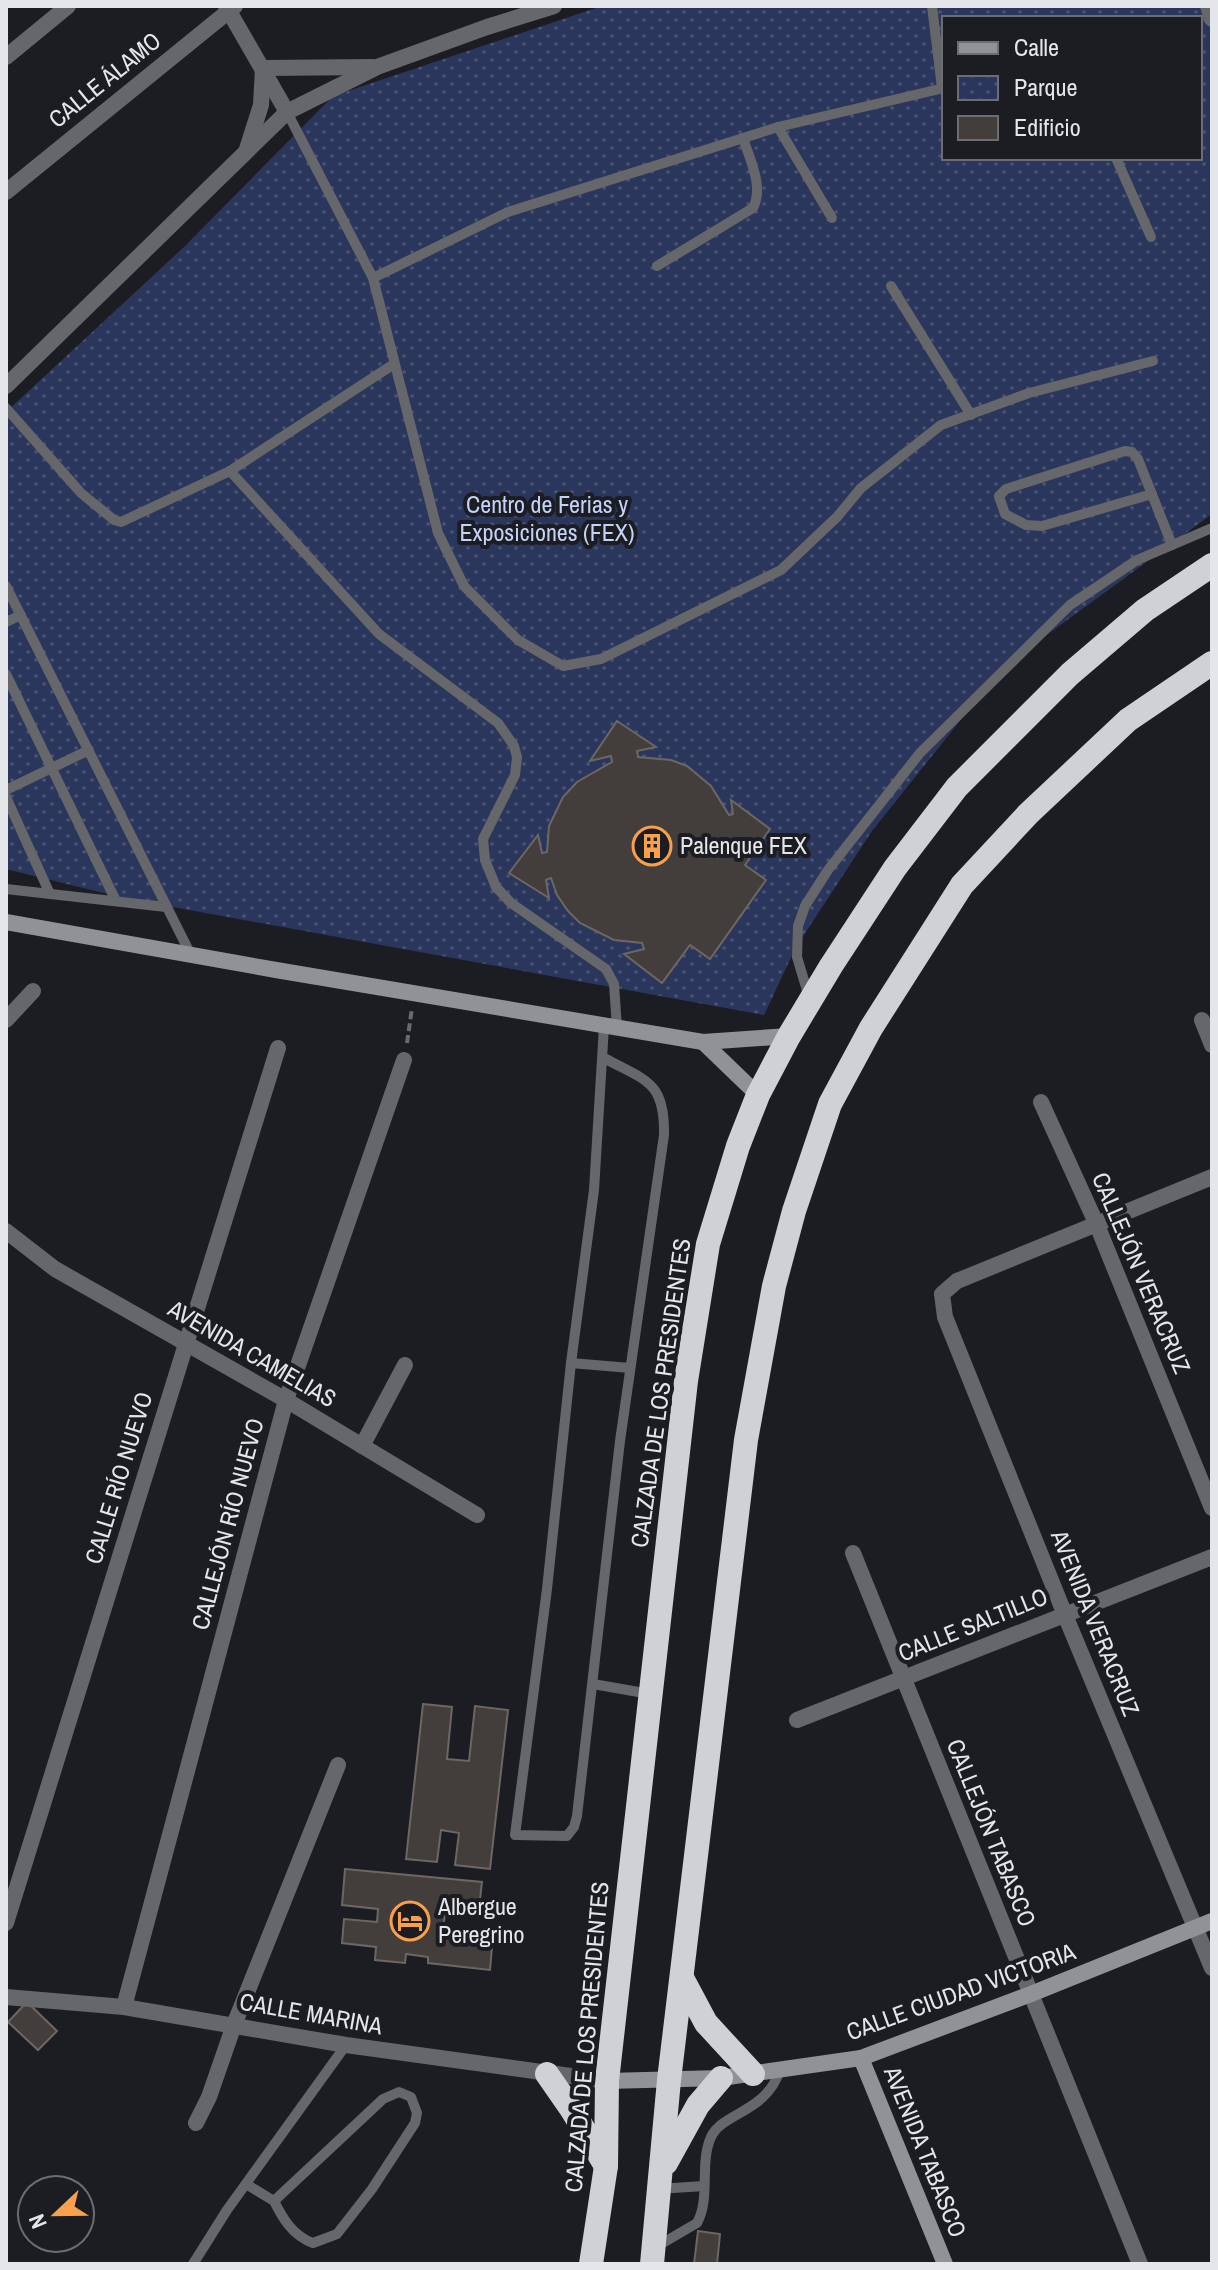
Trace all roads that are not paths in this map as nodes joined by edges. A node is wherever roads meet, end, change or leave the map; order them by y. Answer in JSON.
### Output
{"nodes":[{"id":1,"x":68,"y":6,"type":"edge"},
{"id":2,"x":554,"y":6,"type":"edge"},
{"id":3,"x":932,"y":6,"type":"edge"},
{"id":4,"x":1208,"y":6,"type":"edge"},
{"id":5,"x":230,"y":7,"type":"edge"},
{"id":6,"x":1212,"y":19,"type":"edge"},
{"id":7,"x":6,"y":57,"type":"edge"},
{"id":8,"x":377,"y":67,"type":"junction"},
{"id":9,"x":263,"y":68,"type":"junction"},
{"id":10,"x":942,"y":81,"type":"edge"},
{"id":11,"x":942,"y":88,"type":"edge"},
{"id":12,"x":287,"y":112,"type":"junction"},
{"id":13,"x":778,"y":127,"type":"junction"},
{"id":14,"x":743,"y":138,"type":"junction"},
{"id":15,"x":247,"y":151,"type":"junction"},
{"id":16,"x":1117,"y":160,"type":"edge"},
{"id":17,"x":6,"y":192,"type":"edge"},
{"id":18,"x":832,"y":218,"type":"dead end"},
{"id":19,"x":1151,"y":237,"type":"dead end"},
{"id":20,"x":657,"y":266,"type":"dead end"},
{"id":21,"x":373,"y":278,"type":"junction"},
{"id":22,"x":891,"y":286,"type":"dead end"},
{"id":23,"x":1153,"y":361,"type":"dead end"},
{"id":24,"x":394,"y":364,"type":"junction"},
{"id":25,"x":6,"y":386,"type":"edge"},
{"id":26,"x":6,"y":408,"type":"edge"},
{"id":27,"x":971,"y":415,"type":"junction"},
{"id":28,"x":230,"y":471,"type":"junction"},
{"id":29,"x":1152,"y":494,"type":"junction"},
{"id":30,"x":1212,"y":528,"type":"edge"},
{"id":31,"x":1172,"y":545,"type":"junction"},
{"id":32,"x":1212,"y":565,"type":"edge"},
{"id":33,"x":6,"y":586,"type":"edge"},
{"id":34,"x":21,"y":615,"type":"junction"},
{"id":35,"x":6,"y":622,"type":"edge"},
{"id":36,"x":1212,"y":663,"type":"edge"},
{"id":37,"x":6,"y":674,"type":"edge"},
{"id":38,"x":87,"y":751,"type":"junction"},
{"id":39,"x":50,"y":769,"type":"junction"},
{"id":40,"x":6,"y":790,"type":"edge"},
{"id":41,"x":6,"y":797,"type":"edge"},
{"id":42,"x":6,"y":889,"type":"edge"},
{"id":43,"x":50,"y":894,"type":"junction"},
{"id":44,"x":116,"y":901,"type":"junction"},
{"id":45,"x":166,"y":907,"type":"junction"},
{"id":46,"x":6,"y":922,"type":"edge"},
{"id":47,"x":191,"y":955,"type":"junction"},
{"id":48,"x":33,"y":991,"type":"dead end"},
{"id":49,"x":810,"y":1000,"type":"junction"},
{"id":50,"x":6,"y":1020,"type":"edge"},
{"id":51,"x":1202,"y":1020,"type":"dead end"},
{"id":52,"x":611,"y":1027,"type":"junction"},
{"id":53,"x":789,"y":1036,"type":"junction"},
{"id":54,"x":703,"y":1042,"type":"junction"},
{"id":55,"x":1212,"y":1045,"type":"edge"},
{"id":56,"x":278,"y":1048,"type":"dead end"},
{"id":57,"x":604,"y":1058,"type":"junction"},
{"id":58,"x":404,"y":1060,"type":"road end"},
{"id":59,"x":758,"y":1095,"type":"junction"},
{"id":60,"x":1041,"y":1102,"type":"dead end"},
{"id":61,"x":1212,"y":1177,"type":"edge"},
{"id":62,"x":1097,"y":1225,"type":"junction"},
{"id":63,"x":6,"y":1231,"type":"edge"},
{"id":64,"x":186,"y":1343,"type":"junction"},
{"id":65,"x":571,"y":1363,"type":"junction"},
{"id":66,"x":405,"y":1365,"type":"dead end"},
{"id":67,"x":630,"y":1368,"type":"junction"},
{"id":68,"x":286,"y":1400,"type":"junction"},
{"id":69,"x":362,"y":1446,"type":"junction"},
{"id":70,"x":1212,"y":1508,"type":"edge"},
{"id":71,"x":477,"y":1515,"type":"dead end"},
{"id":72,"x":853,"y":1553,"type":"dead end"},
{"id":73,"x":1212,"y":1557,"type":"edge"},
{"id":74,"x":1065,"y":1615,"type":"junction"},
{"id":75,"x":902,"y":1679,"type":"junction"},
{"id":76,"x":593,"y":1684,"type":"junction"},
{"id":77,"x":650,"y":1694,"type":"junction"},
{"id":78,"x":797,"y":1720,"type":"dead end"},
{"id":79,"x":338,"y":1765,"type":"dead end"},
{"id":80,"x":6,"y":1923,"type":"edge"},
{"id":81,"x":1204,"y":1924,"type":"edge"},
{"id":82,"x":1212,"y":1968,"type":"edge"},
{"id":83,"x":682,"y":1978,"type":"junction"},
{"id":84,"x":1031,"y":1994,"type":"junction"},
{"id":85,"x":6,"y":1997,"type":"edge"},
{"id":86,"x":124,"y":2007,"type":"junction"},
{"id":87,"x":234,"y":2025,"type":"junction"},
{"id":88,"x":346,"y":2045,"type":"junction"},
{"id":89,"x":861,"y":2058,"type":"junction"},
{"id":90,"x":780,"y":2070,"type":"junction"},
{"id":91,"x":547,"y":2074,"type":"junction"},
{"id":92,"x":753,"y":2074,"type":"junction"},
{"id":93,"x":721,"y":2078,"type":"junction"},
{"id":94,"x":669,"y":2080,"type":"junction"},
{"id":95,"x":607,"y":2081,"type":"junction"},
{"id":96,"x":196,"y":2123,"type":"dead end"},
{"id":97,"x":606,"y":2166,"type":"junction"},
{"id":98,"x":660,"y":2178,"type":"junction"},
{"id":99,"x":246,"y":2184,"type":"junction"},
{"id":100,"x":704,"y":2186,"type":"junction"},
{"id":101,"x":274,"y":2201,"type":"junction"},
{"id":102,"x":653,"y":2256,"type":"edge"},
{"id":103,"x":193,"y":2264,"type":"edge"},
{"id":104,"x":591,"y":2264,"type":"edge"},
{"id":105,"x":945,"y":2264,"type":"edge"},
{"id":106,"x":1140,"y":2264,"type":"edge"}],
"edges":[{"from":1,"to":7,"type":"street"},
{"from":2,"to":8,"type":"street"},
{"from":3,"to":10,"type":"lane"},
{"from":4,"to":6,"type":"street"},
{"from":5,"to":9,"type":"street"},
{"from":5,"to":17,"type":"street","name":"CALLE ÁLAMO"},
{"from":8,"to":9,"type":"street"},
{"from":8,"to":12,"type":"street"},
{"from":9,"to":12,"type":"street"},
{"from":9,"to":15,"type":"street"},
{"from":11,"to":13,"type":"lane"},
{"from":12,"to":15,"type":"street"},
{"from":12,"to":21,"type":"lane"},
{"from":13,"to":14,"type":"lane"},
{"from":13,"to":18,"type":"lane"},
{"from":14,"to":20,"type":"lane"},
{"from":14,"to":21,"type":"lane"},
{"from":15,"to":25,"type":"street"},
{"from":16,"to":19,"type":"lane"},
{"from":21,"to":24,"type":"lane"},
{"from":22,"to":27,"type":"lane"},
{"from":23,"to":27,"type":"lane"},
{"from":24,"to":27,"type":"lane"},
{"from":24,"to":28,"type":"lane"},
{"from":26,"to":28,"type":"lane"},
{"from":28,"to":52,"type":"lane"},
{"from":29,"to":29,"type":"lane"},
{"from":29,"to":31,"type":"lane"},
{"from":30,"to":31,"type":"lane"},
{"from":31,"to":49,"type":"lane"},
{"from":32,"to":49,"type":"highway","name":"CALZADA DE LOS PRESIDENTES"},
{"from":33,"to":34,"type":"lane"},
{"from":34,"to":35,"type":"lane"},
{"from":34,"to":38,"type":"lane"},
{"from":36,"to":83,"type":"highway"},
{"from":37,"to":39,"type":"lane"},
{"from":38,"to":39,"type":"lane"},
{"from":38,"to":45,"type":"lane"},
{"from":39,"to":40,"type":"lane"},
{"from":39,"to":44,"type":"lane"},
{"from":41,"to":43,"type":"lane"},
{"from":42,"to":43,"type":"lane"},
{"from":43,"to":44,"type":"lane"},
{"from":44,"to":45,"type":"lane"},
{"from":45,"to":47,"type":"lane"},
{"from":46,"to":47,"type":"street"},
{"from":47,"to":52,"type":"street"},
{"from":48,"to":50,"type":"street"},
{"from":49,"to":53,"type":"highway","name":"CALZADA DE LOS PRESIDENTES"},
{"from":51,"to":55,"type":"street"},
{"from":52,"to":54,"type":"street"},
{"from":52,"to":57,"type":"lane"},
{"from":53,"to":54,"type":"street"},
{"from":53,"to":59,"type":"highway","name":"CALZADA DE LOS PRESIDENTES"},
{"from":54,"to":59,"type":"street"},
{"from":56,"to":64,"type":"street","name":"CALLE RÍO NUEVO"},
{"from":57,"to":65,"type":"lane"},
{"from":57,"to":67,"type":"lane"},
{"from":58,"to":68,"type":"street","name":"CALLEJÓN RÍO NUEVO"},
{"from":59,"to":77,"type":"highway","name":"CALZADA DE LOS PRESIDENTES"},
{"from":60,"to":62,"type":"street","name":"CALLEJÓN VERACRUZ"},
{"from":61,"to":62,"type":"street"},
{"from":62,"to":70,"type":"street","name":"CALLEJÓN VERACRUZ"},
{"from":62,"to":74,"type":"street","name":"AVENIDA VERACRUZ"},
{"from":63,"to":64,"type":"street","name":"AVENIDA CAMELIAS"},
{"from":64,"to":68,"type":"street","name":"AVENIDA CAMELIAS"},
{"from":64,"to":80,"type":"street","name":"CALLE RÍO NUEVO"},
{"from":65,"to":67,"type":"lane"},
{"from":65,"to":76,"type":"lane"},
{"from":66,"to":69,"type":"street"},
{"from":67,"to":76,"type":"lane"},
{"from":68,"to":69,"type":"street","name":"AVENIDA CAMELIAS"},
{"from":68,"to":86,"type":"street","name":"CALLEJÓN RÍO NUEVO"},
{"from":69,"to":71,"type":"street","name":"AVENIDA CAMELIAS"},
{"from":72,"to":75,"type":"street","name":"CALLEJÓN TABASCO"},
{"from":73,"to":74,"type":"street","name":"CALLE SALTILLO"},
{"from":74,"to":75,"type":"street","name":"CALLE SALTILLO"},
{"from":74,"to":81,"type":"street","name":"AVENIDA VERACRUZ"},
{"from":75,"to":78,"type":"street","name":"CALLE SALTILLO"},
{"from":75,"to":84,"type":"street","name":"CALLEJÓN TABASCO"},
{"from":76,"to":77,"type":"lane"},
{"from":77,"to":95,"type":"highway","name":"CALZADA DE LOS PRESIDENTES"},
{"from":79,"to":87,"type":"street"},
{"from":81,"to":82,"type":"street","name":"AVENIDA VERACRUZ"},
{"from":81,"to":84,"type":"street","name":"CALLE CIUDAD VICTORIA"},
{"from":83,"to":92,"type":"highway"},
{"from":83,"to":94,"type":"highway"},
{"from":84,"to":89,"type":"street","name":"CALLE CIUDAD VICTORIA"},
{"from":84,"to":106,"type":"street","name":"CALLEJÓN TABASCO"},
{"from":85,"to":86,"type":"street","name":"CALLE MARINA"},
{"from":86,"to":87,"type":"street","name":"CALLE MARINA"},
{"from":87,"to":88,"type":"street","name":"CALLE MARINA"},
{"from":87,"to":96,"type":"street"},
{"from":88,"to":91,"type":"street","name":"CALLE MARINA"},
{"from":88,"to":99,"type":"lane"},
{"from":89,"to":90,"type":"street","name":"CALLE CIUDAD VICTORIA"},
{"from":89,"to":105,"type":"street","name":"AVENIDA TABASCO"},
{"from":90,"to":92,"type":"street","name":"CALLE CIUDAD VICTORIA"},
{"from":90,"to":100,"type":"lane"},
{"from":91,"to":95,"type":"street","name":"CALLE MARINA"},
{"from":91,"to":97,"type":"highway"},
{"from":92,"to":93,"type":"street","name":"CALLE CIUDAD VICTORIA"},
{"from":93,"to":94,"type":"street","name":"CALLE CIUDAD VICTORIA"},
{"from":93,"to":98,"type":"highway"},
{"from":94,"to":95,"type":"street","name":"CALLE CIUDAD VICTORIA"},
{"from":94,"to":98,"type":"highway"},
{"from":95,"to":97,"type":"highway","name":"CALZADA DE LOS PRESIDENTES"},
{"from":97,"to":104,"type":"highway","name":"CALZADA DE LOS PRESIDENTES"},
{"from":98,"to":100,"type":"lane"},
{"from":98,"to":102,"type":"highway"},
{"from":99,"to":101,"type":"lane"},
{"from":99,"to":103,"type":"lane"},
{"from":100,"to":102,"type":"lane"},
{"from":101,"to":101,"type":"lane"}]}
